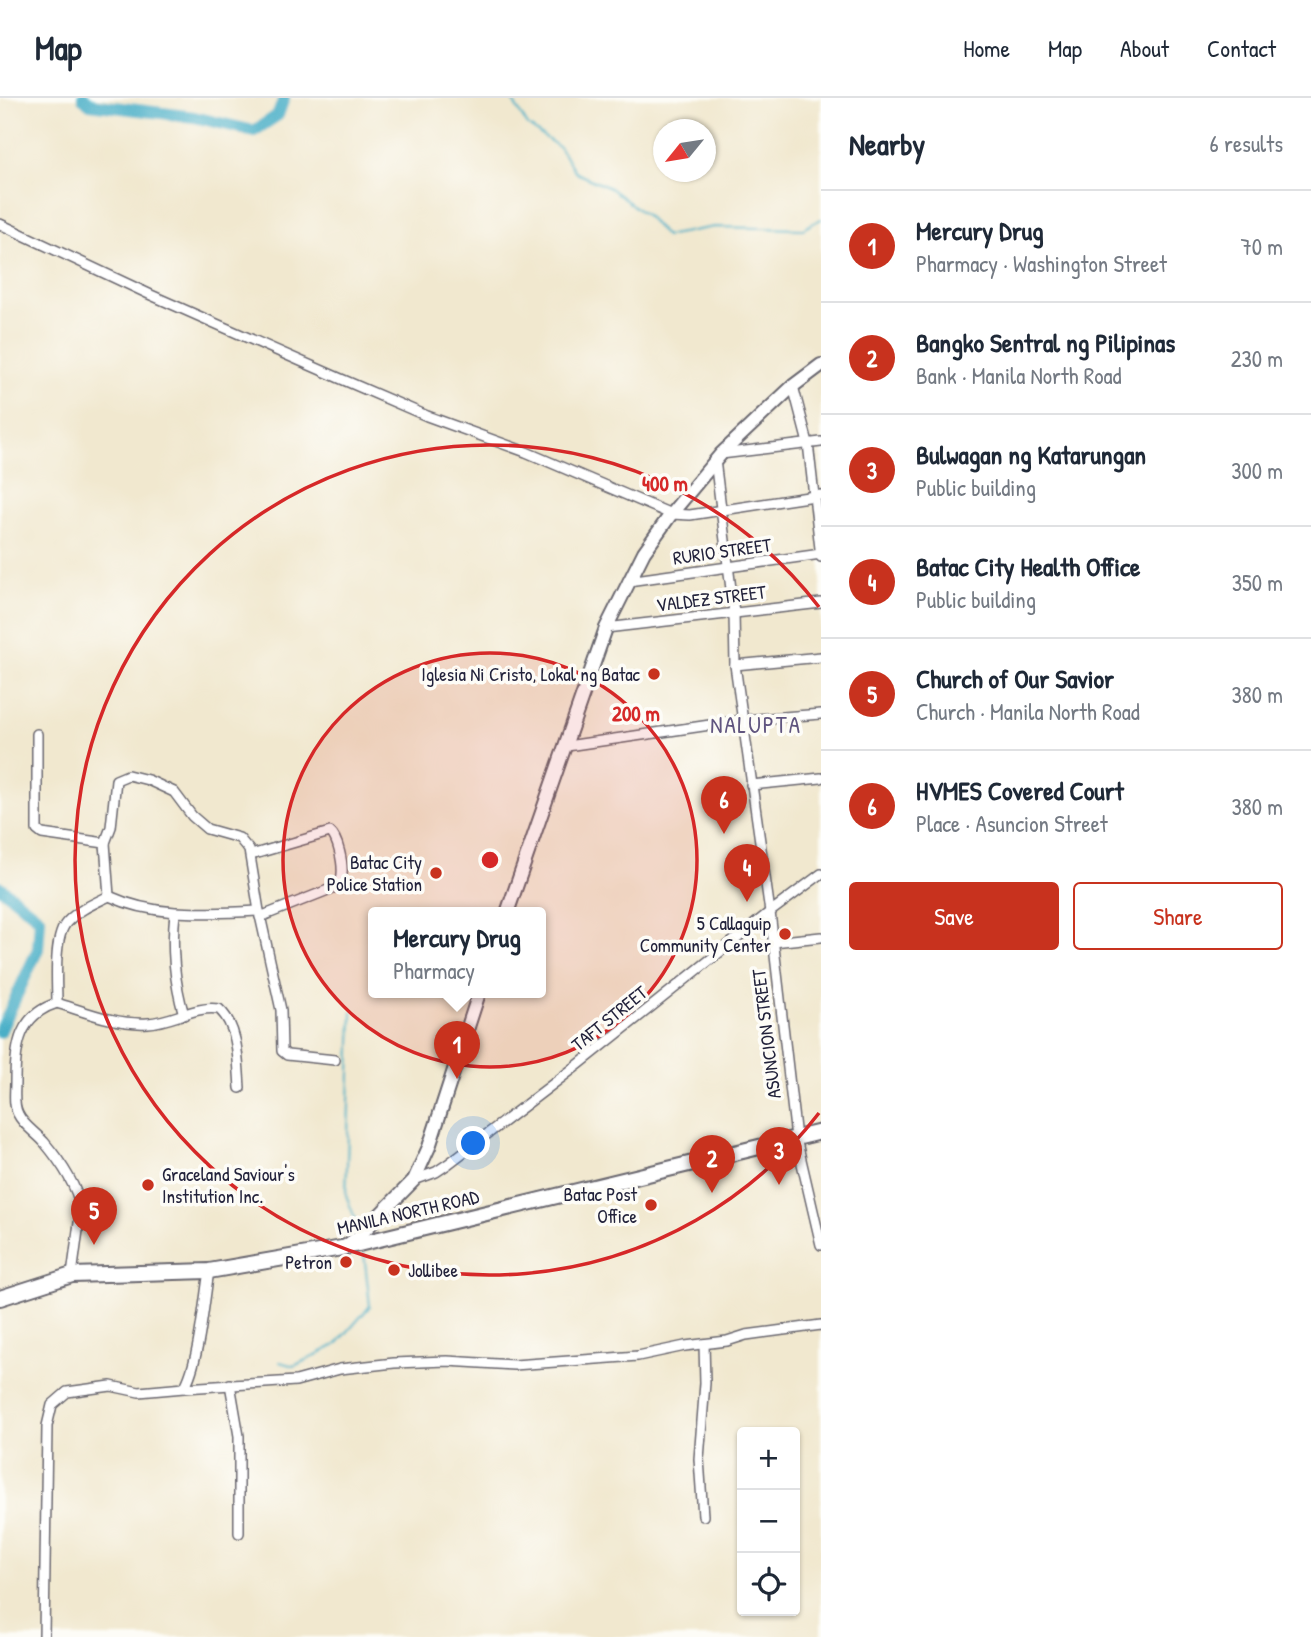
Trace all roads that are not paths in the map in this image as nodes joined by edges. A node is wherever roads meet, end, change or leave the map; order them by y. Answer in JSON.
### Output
{"nodes":[{"id":1,"x":0,"y":225,"type":"edge"},
{"id":2,"x":821,"y":365,"type":"edge"},
{"id":3,"x":793,"y":386,"type":"junction"},
{"id":4,"x":821,"y":442,"type":"edge"},
{"id":5,"x":808,"y":443,"type":"junction"},
{"id":6,"x":718,"y":457,"type":"junction"},
{"id":7,"x":817,"y":496,"type":"edge"},
{"id":8,"x":722,"y":510,"type":"junction"},
{"id":9,"x":671,"y":514,"type":"junction"},
{"id":10,"x":821,"y":555,"type":"edge"},
{"id":11,"x":729,"y":568,"type":"junction"},
{"id":12,"x":628,"y":581,"type":"junction"},
{"id":13,"x":821,"y":603,"type":"edge"},
{"id":14,"x":734,"y":613,"type":"junction"},
{"id":15,"x":606,"y":628,"type":"junction"},
{"id":16,"x":821,"y":657,"type":"edge"},
{"id":17,"x":735,"y":665,"type":"junction"},
{"id":18,"x":821,"y":714,"type":"edge"},
{"id":19,"x":744,"y":720,"type":"junction"},
{"id":20,"x":37,"y":734,"type":"dead end"},
{"id":21,"x":567,"y":746,"type":"junction"},
{"id":22,"x":821,"y":778,"type":"edge"},
{"id":23,"x":751,"y":785,"type":"junction"},
{"id":24,"x":105,"y":843,"type":"junction"},
{"id":25,"x":251,"y":855,"type":"junction"},
{"id":26,"x":821,"y":874,"type":"edge"},
{"id":27,"x":109,"y":896,"type":"junction"},
{"id":28,"x":509,"y":907,"type":"edge"},
{"id":29,"x":770,"y":912,"type":"junction"},
{"id":30,"x":175,"y":913,"type":"junction"},
{"id":31,"x":260,"y":914,"type":"junction"},
{"id":32,"x":821,"y":937,"type":"edge"},
{"id":33,"x":773,"y":942,"type":"junction"},
{"id":34,"x":477,"y":998,"type":"edge"},
{"id":35,"x":57,"y":1003,"type":"junction"},
{"id":36,"x":184,"y":1015,"type":"junction"},
{"id":37,"x":334,"y":1060,"type":"dead end"},
{"id":38,"x":240,"y":1088,"type":"dead end"},
{"id":39,"x":821,"y":1132,"type":"edge"},
{"id":40,"x":796,"y":1138,"type":"junction"},
{"id":41,"x":414,"y":1181,"type":"junction"},
{"id":42,"x":821,"y":1245,"type":"edge"},
{"id":43,"x":342,"y":1248,"type":"junction"},
{"id":44,"x":209,"y":1271,"type":"junction"},
{"id":45,"x":72,"y":1275,"type":"junction"},
{"id":46,"x":0,"y":1298,"type":"edge"},
{"id":47,"x":821,"y":1325,"type":"edge"},
{"id":48,"x":704,"y":1344,"type":"junction"},
{"id":49,"x":230,"y":1384,"type":"junction"},
{"id":50,"x":184,"y":1388,"type":"junction"},
{"id":51,"x":703,"y":1516,"type":"dead end"},
{"id":52,"x":239,"y":1533,"type":"dead end"},
{"id":53,"x":44,"y":1637,"type":"edge"}],
"edges":[{"from":1,"to":9,"type":"street"},
{"from":2,"to":3,"type":"main road"},
{"from":3,"to":5,"type":"street"},
{"from":3,"to":6,"type":"main road"},
{"from":4,"to":5,"type":"street"},
{"from":5,"to":6,"type":"street"},
{"from":5,"to":7,"type":"street"},
{"from":6,"to":8,"type":"street","name":"ASUNCION STREET"},
{"from":6,"to":9,"type":"main road"},
{"from":7,"to":8,"type":"street"},
{"from":7,"to":10,"type":"street"},
{"from":8,"to":9,"type":"street"},
{"from":8,"to":11,"type":"street","name":"ASUNCION STREET"},
{"from":9,"to":12,"type":"main road"},
{"from":10,"to":11,"type":"street","name":"RURIO STREET"},
{"from":11,"to":12,"type":"street","name":"RURIO STREET"},
{"from":11,"to":14,"type":"street","name":"ASUNCION STREET"},
{"from":12,"to":15,"type":"main road"},
{"from":13,"to":14,"type":"street","name":"VALDEZ STREET"},
{"from":14,"to":15,"type":"street","name":"VALDEZ STREET"},
{"from":14,"to":17,"type":"street","name":"ASUNCION STREET"},
{"from":15,"to":21,"type":"main road"},
{"from":16,"to":17,"type":"street"},
{"from":17,"to":19,"type":"street","name":"ASUNCION STREET"},
{"from":18,"to":19,"type":"street"},
{"from":19,"to":21,"type":"street"},
{"from":19,"to":23,"type":"street","name":"ASUNCION STREET"},
{"from":20,"to":24,"type":"street"},
{"from":21,"to":28,"type":"main road"},
{"from":22,"to":23,"type":"street"},
{"from":23,"to":29,"type":"street","name":"ASUNCION STREET"},
{"from":24,"to":25,"type":"street"},
{"from":24,"to":27,"type":"street"},
{"from":25,"to":31,"type":"street"},
{"from":25,"to":31,"type":"street"},
{"from":26,"to":29,"type":"street","name":"TAFT STREET"},
{"from":27,"to":30,"type":"street"},
{"from":27,"to":35,"type":"street"},
{"from":29,"to":33,"type":"street","name":"ASUNCION STREET"},
{"from":29,"to":41,"type":"street","name":"TAFT STREET"},
{"from":30,"to":31,"type":"street"},
{"from":30,"to":36,"type":"street"},
{"from":31,"to":37,"type":"street"},
{"from":32,"to":33,"type":"street"},
{"from":33,"to":40,"type":"street","name":"ASUNCION STREET"},
{"from":34,"to":41,"type":"main road"},
{"from":35,"to":36,"type":"street"},
{"from":35,"to":45,"type":"street"},
{"from":36,"to":38,"type":"street"},
{"from":39,"to":40,"type":"highway","name":"MANILA NORTH ROAD"},
{"from":40,"to":42,"type":"street","name":"ASUNCION STREET"},
{"from":40,"to":43,"type":"highway","name":"MANILA NORTH ROAD"},
{"from":41,"to":43,"type":"main road"},
{"from":43,"to":44,"type":"highway","name":"MANILA NORTH ROAD"},
{"from":44,"to":45,"type":"highway","name":"MANILA NORTH ROAD"},
{"from":44,"to":50,"type":"street"},
{"from":45,"to":46,"type":"highway","name":"MANILA NORTH ROAD"},
{"from":47,"to":48,"type":"street"},
{"from":48,"to":49,"type":"street"},
{"from":48,"to":51,"type":"street"},
{"from":49,"to":50,"type":"street"},
{"from":49,"to":52,"type":"street"},
{"from":50,"to":53,"type":"street"}]}
